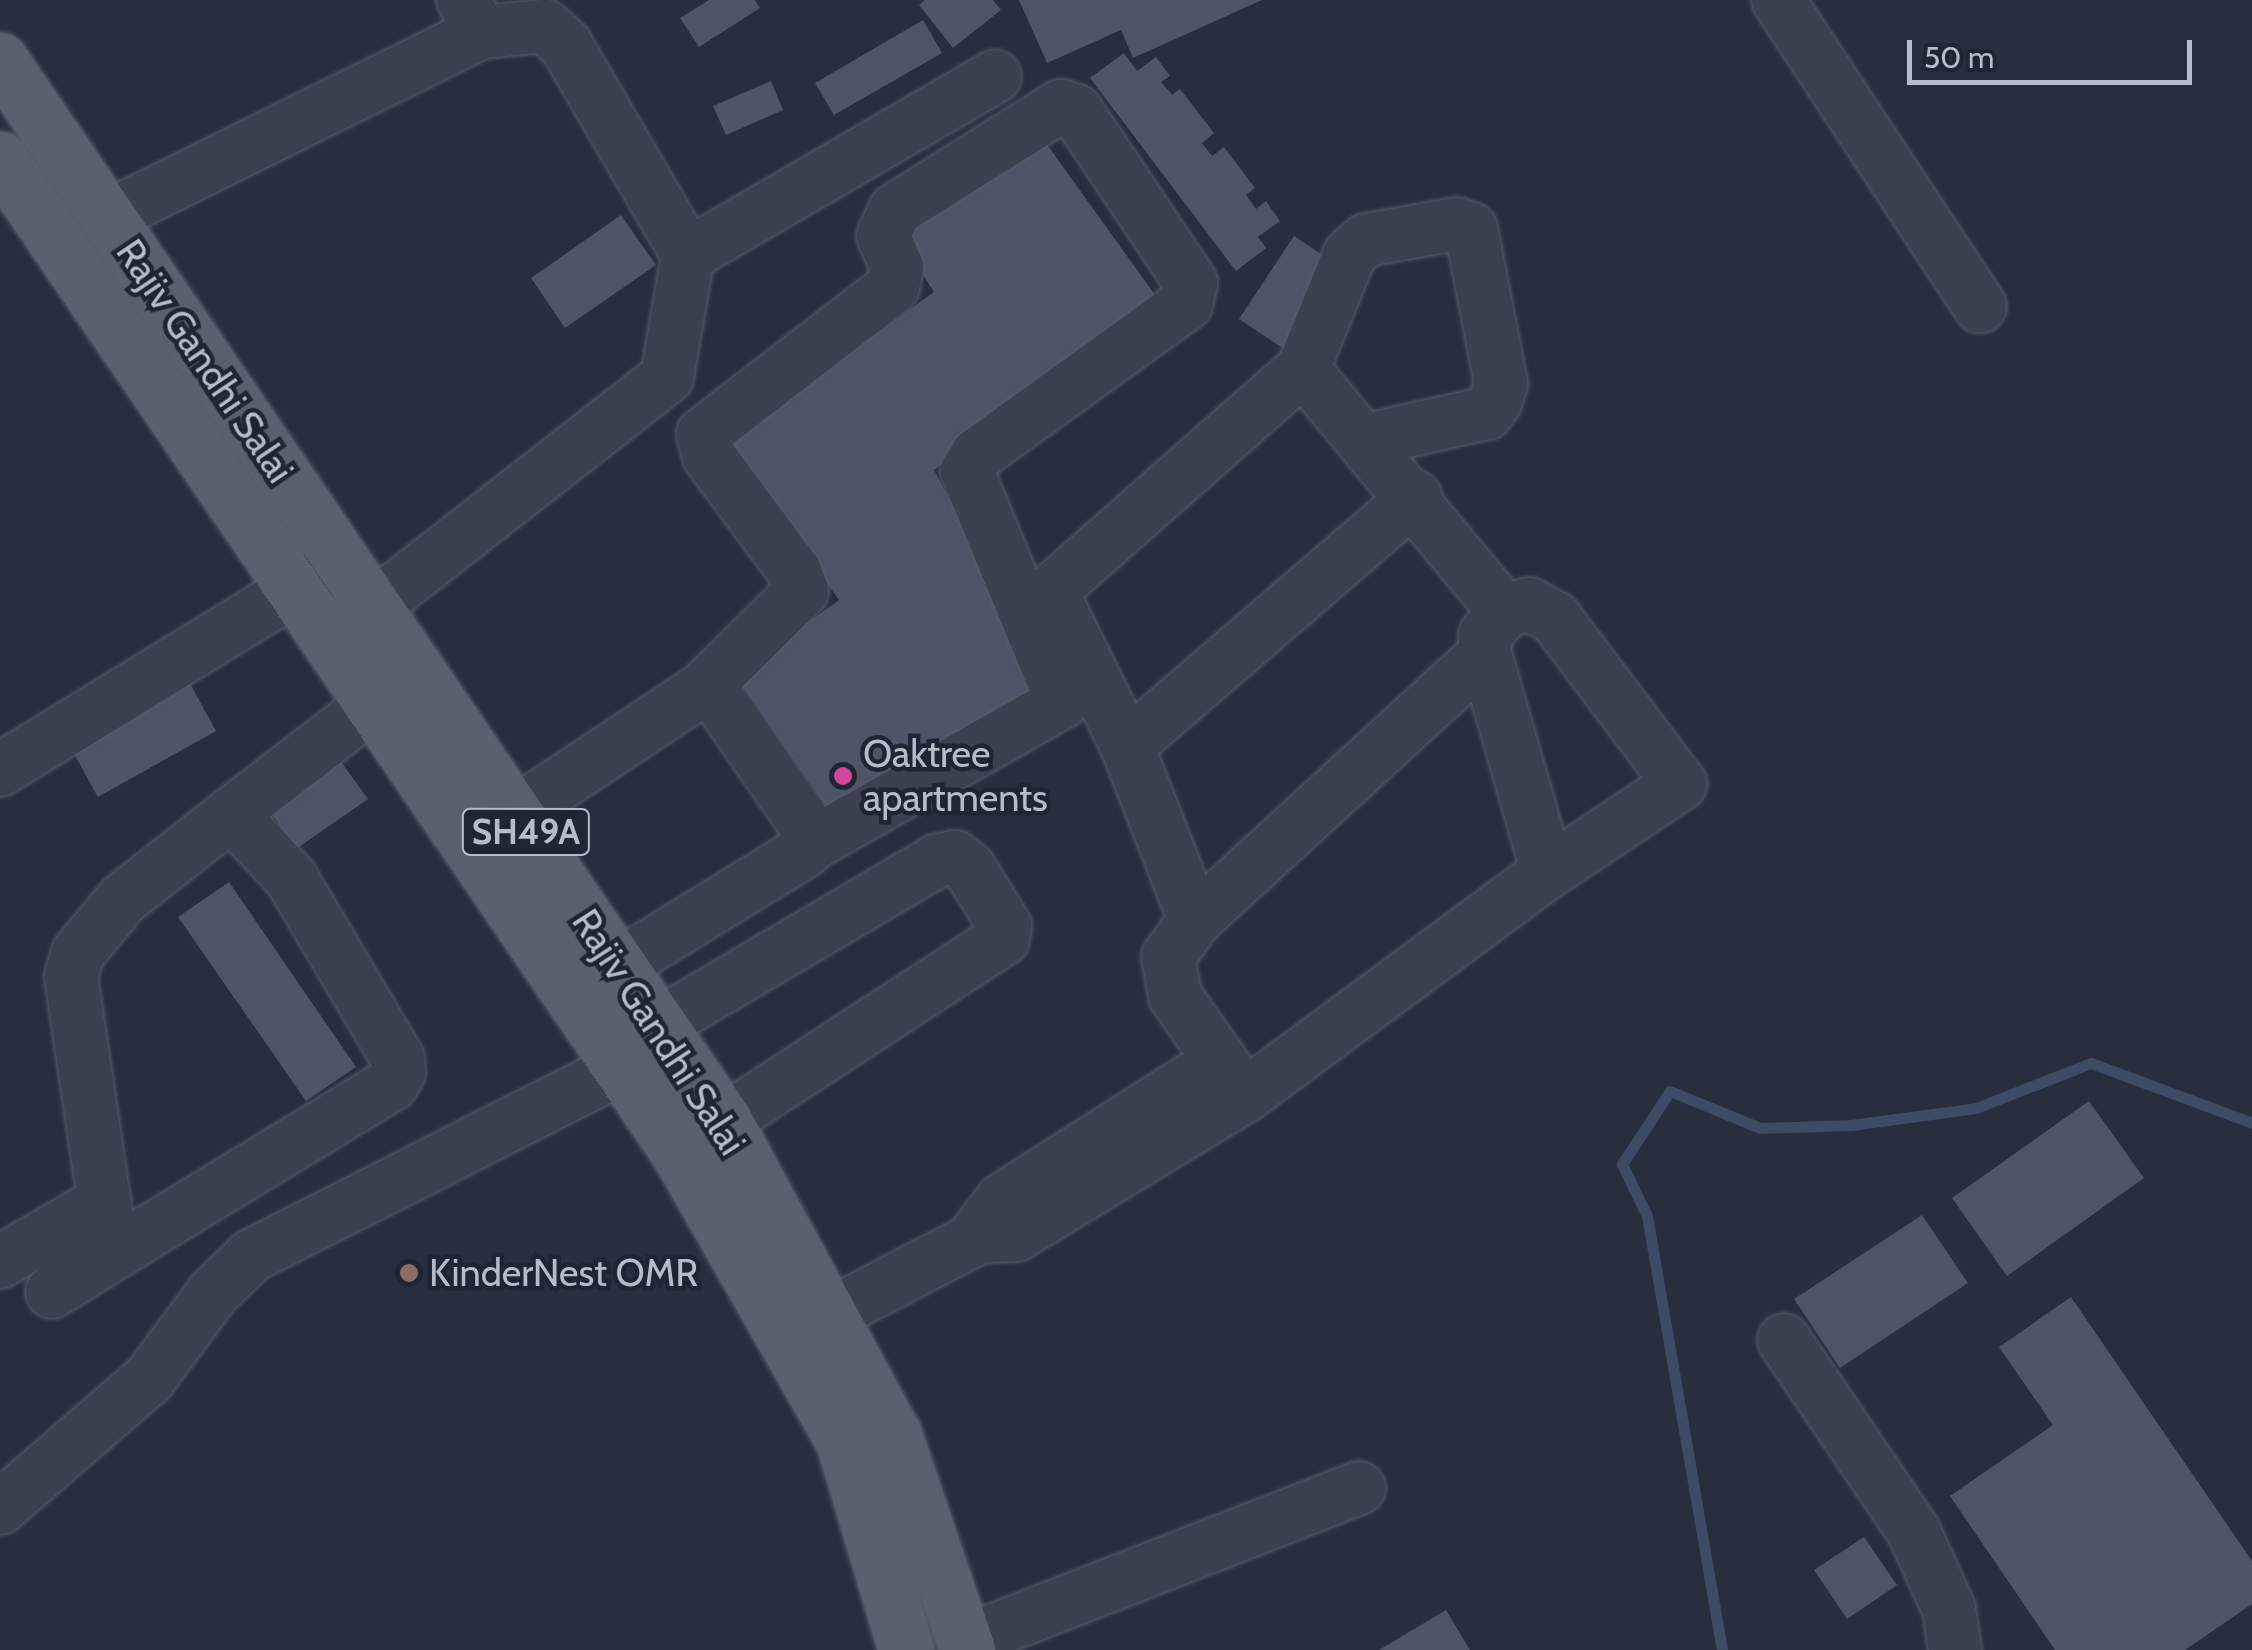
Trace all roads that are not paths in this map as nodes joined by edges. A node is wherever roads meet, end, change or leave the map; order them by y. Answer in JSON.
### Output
{"nodes":[{"id":1,"x":1778,"y":0,"type":"edge"},
{"id":2,"x":472,"y":16,"type":"edge"},
{"id":3,"x":0,"y":60,"type":"edge"},
{"id":4,"x":995,"y":76,"type":"dead end"},
{"id":5,"x":0,"y":159,"type":"edge"},
{"id":6,"x":107,"y":217,"type":"junction"},
{"id":7,"x":688,"y":255,"type":"junction"},
{"id":8,"x":1980,"y":306,"type":"dead end"},
{"id":9,"x":1194,"y":319,"type":"dead end"},
{"id":10,"x":1303,"y":369,"type":"junction"},
{"id":11,"x":1366,"y":440,"type":"junction"},
{"id":12,"x":1415,"y":497,"type":"junction"},
{"id":13,"x":342,"y":561,"type":"junction"},
{"id":14,"x":293,"y":586,"type":"junction"},
{"id":15,"x":1052,"y":591,"type":"junction"},
{"id":16,"x":373,"y":607,"type":"junction"},
{"id":17,"x":1495,"y":633,"type":"junction"},
{"id":18,"x":702,"y":688,"type":"junction"},
{"id":19,"x":374,"y":704,"type":"junction"},
{"id":20,"x":1127,"y":746,"type":"junction"},
{"id":21,"x":0,"y":770,"type":"edge"},
{"id":22,"x":231,"y":814,"type":"junction"},
{"id":23,"x":514,"y":814,"type":"junction"},
{"id":24,"x":810,"y":845,"type":"junction"},
{"id":25,"x":1548,"y":872,"type":"junction"},
{"id":26,"x":1195,"y":920,"type":"junction"},
{"id":27,"x":618,"y":966,"type":"junction"},
{"id":28,"x":658,"y":1025,"type":"junction"},
{"id":29,"x":621,"y":1068,"type":"junction"},
{"id":30,"x":1233,"y":1079,"type":"junction"},
{"id":31,"x":724,"y":1121,"type":"junction"},
{"id":32,"x":118,"y":1222,"type":"junction"},
{"id":33,"x":0,"y":1262,"type":"edge"},
{"id":34,"x":52,"y":1292,"type":"dead end"},
{"id":35,"x":829,"y":1316,"type":"junction"},
{"id":36,"x":1784,"y":1340,"type":"dead end"},
{"id":37,"x":1358,"y":1488,"type":"dead end"},
{"id":38,"x":0,"y":1508,"type":"edge"},
{"id":39,"x":966,"y":1646,"type":"edge"},
{"id":40,"x":906,"y":1650,"type":"edge"},
{"id":41,"x":1955,"y":1650,"type":"edge"}],
"edges":[{"from":1,"to":8,"type":"street"},
{"from":2,"to":6,"type":"street"},
{"from":2,"to":7,"type":"street"},
{"from":3,"to":6,"type":"main road","name":"Rajiv Gandhi Salai","number":"SH49A"},
{"from":4,"to":7,"type":"street"},
{"from":5,"to":14,"type":"main road","name":"Rajiv Gandhi Salai","number":"SH49A"},
{"from":6,"to":13,"type":"main road","name":"Rajiv Gandhi Salai","number":"SH49A"},
{"from":7,"to":16,"type":"street"},
{"from":9,"to":15,"type":"street"},
{"from":10,"to":11,"type":"street"},
{"from":10,"to":11,"type":"street"},
{"from":10,"to":15,"type":"street"},
{"from":11,"to":12,"type":"street"},
{"from":12,"to":17,"type":"street"},
{"from":12,"to":20,"type":"street"},
{"from":13,"to":14,"type":"street"},
{"from":13,"to":16,"type":"main road","name":"Rajiv Gandhi Salai","number":"SH49A"},
{"from":14,"to":19,"type":"main road","name":"Rajiv Gandhi Salai","number":"SH49A"},
{"from":14,"to":21,"type":"street"},
{"from":15,"to":20,"type":"street"},
{"from":16,"to":23,"type":"main road","name":"Rajiv Gandhi Salai","number":"SH49A"},
{"from":17,"to":25,"type":"street"},
{"from":17,"to":25,"type":"street"},
{"from":17,"to":26,"type":"street"},
{"from":18,"to":23,"type":"street"},
{"from":18,"to":24,"type":"street"},
{"from":18,"to":24,"type":"street"},
{"from":19,"to":22,"type":"street"},
{"from":19,"to":29,"type":"main road","name":"Rajiv Gandhi Salai","number":"SH49A"},
{"from":20,"to":26,"type":"street"},
{"from":22,"to":32,"type":"street"},
{"from":22,"to":32,"type":"street"},
{"from":23,"to":27,"type":"main road","name":"Rajiv Gandhi Salai","number":"SH49A"},
{"from":24,"to":27,"type":"street"},
{"from":25,"to":30,"type":"street"},
{"from":26,"to":30,"type":"street"},
{"from":27,"to":28,"type":"main road","name":"Rajiv Gandhi Salai","number":"SH49A"},
{"from":28,"to":31,"type":"main road","name":"Rajiv Gandhi Salai","number":"SH49A"},
{"from":28,"to":31,"type":"street"},
{"from":29,"to":38,"type":"street"},
{"from":29,"to":40,"type":"main road","name":"Rajiv Gandhi Salai","number":"SH49A"},
{"from":30,"to":35,"type":"street"},
{"from":31,"to":35,"type":"main road","name":"Rajiv Gandhi Salai","number":"SH49A"},
{"from":32,"to":33,"type":"street"},
{"from":32,"to":34,"type":"street"},
{"from":35,"to":39,"type":"main road","name":"Rajiv Gandhi Salai","number":"SH49A"},
{"from":36,"to":41,"type":"street"},
{"from":37,"to":39,"type":"street"}]}
